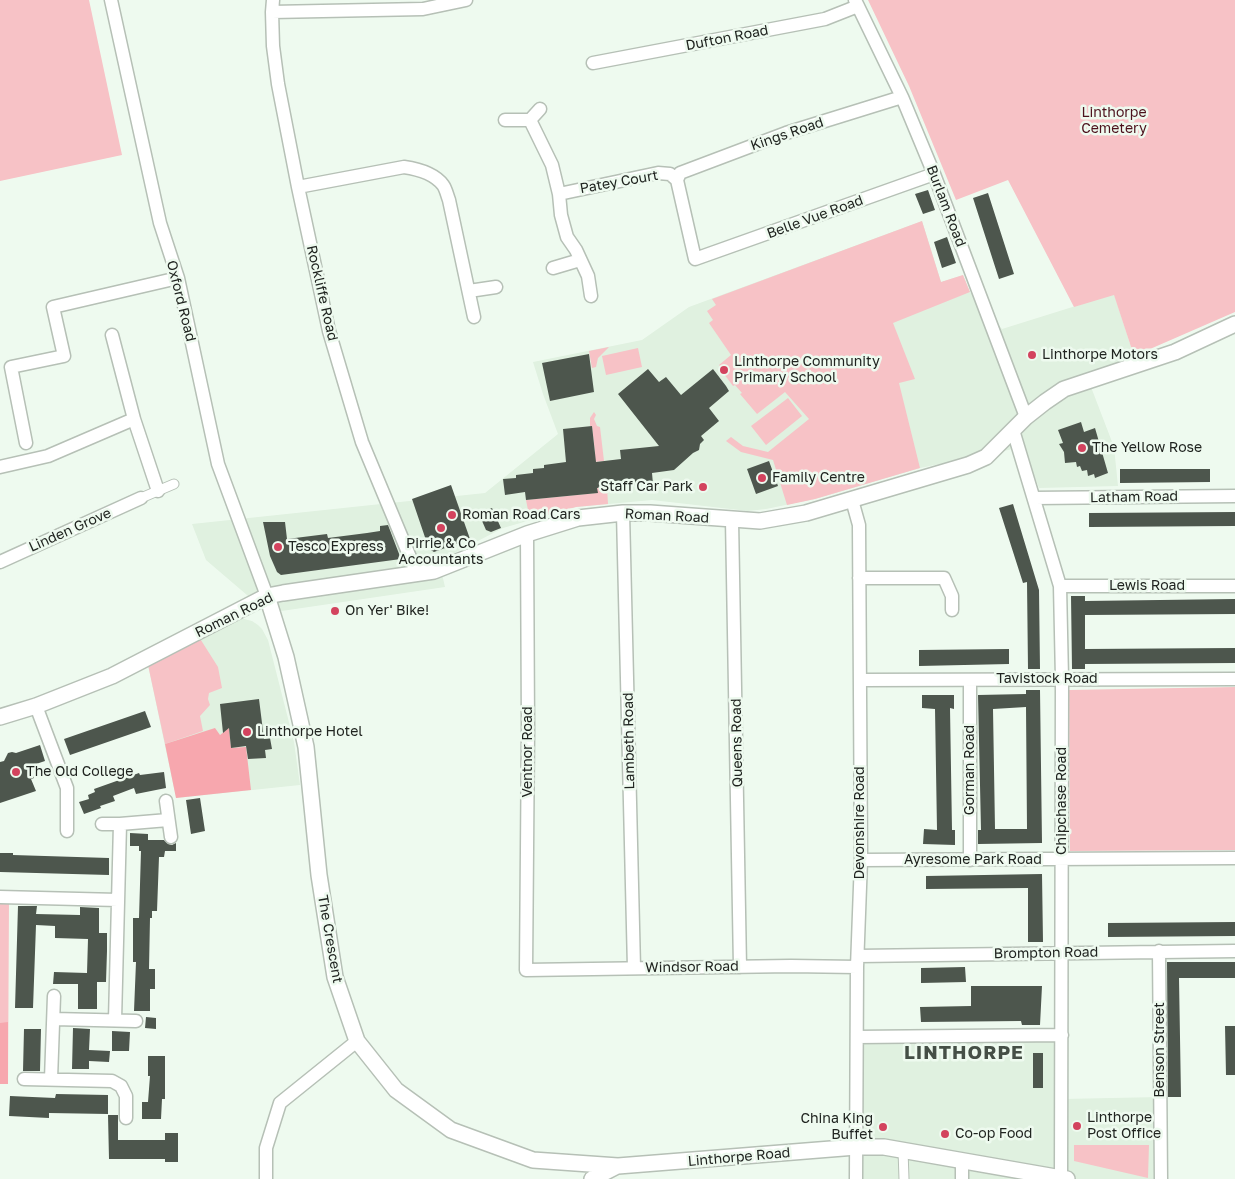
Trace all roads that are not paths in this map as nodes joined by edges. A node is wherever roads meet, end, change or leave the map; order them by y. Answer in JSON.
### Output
{"nodes":[{"id":1,"x":111,"y":0,"type":"edge"},
{"id":2,"x":466,"y":0,"type":"edge"},
{"id":3,"x":857,"y":3,"type":"edge"},
{"id":4,"x":272,"y":6,"type":"edge"},
{"id":5,"x":593,"y":63,"type":"dead end"},
{"id":6,"x":902,"y":97,"type":"junction"},
{"id":7,"x":540,"y":109,"type":"dead end"},
{"id":8,"x":505,"y":120,"type":"dead end"},
{"id":9,"x":530,"y":120,"type":"junction"},
{"id":10,"x":934,"y":174,"type":"junction"},
{"id":11,"x":677,"y":180,"type":"junction"},
{"id":12,"x":298,"y":187,"type":"junction"},
{"id":13,"x":559,"y":194,"type":"junction"},
{"id":14,"x":580,"y":260,"type":"junction"},
{"id":15,"x":553,"y":268,"type":"dead end"},
{"id":16,"x":178,"y":278,"type":"junction"},
{"id":17,"x":496,"y":287,"type":"dead end"},
{"id":18,"x":469,"y":291,"type":"junction"},
{"id":19,"x":591,"y":296,"type":"dead end"},
{"id":20,"x":474,"y":317,"type":"dead end"},
{"id":21,"x":1235,"y":324,"type":"edge"},
{"id":22,"x":112,"y":335,"type":"dead end"},
{"id":23,"x":1026,"y":417,"type":"junction"},
{"id":24,"x":134,"y":419,"type":"junction"},
{"id":25,"x":1013,"y":430,"type":"junction"},
{"id":26,"x":26,"y":443,"type":"dead end"},
{"id":27,"x":0,"y":468,"type":"edge"},
{"id":28,"x":174,"y":484,"type":"dead end"},
{"id":29,"x":158,"y":491,"type":"junction"},
{"id":30,"x":1235,"y":496,"type":"edge"},
{"id":31,"x":141,"y":498,"type":"joint"},
{"id":32,"x":1034,"y":498,"type":"junction"},
{"id":33,"x":852,"y":500,"type":"junction"},
{"id":34,"x":623,"y":513,"type":"junction"},
{"id":35,"x":732,"y":520,"type":"junction"},
{"id":36,"x":527,"y":534,"type":"junction"},
{"id":37,"x":0,"y":562,"type":"edge"},
{"id":38,"x":416,"y":574,"type":"junction"},
{"id":39,"x":859,"y":578,"type":"junction"},
{"id":40,"x":1060,"y":586,"type":"junction"},
{"id":41,"x":1235,"y":586,"type":"edge"},
{"id":42,"x":267,"y":596,"type":"junction"},
{"id":43,"x":952,"y":610,"type":"dead end"},
{"id":44,"x":1062,"y":679,"type":"junction"},
{"id":45,"x":1235,"y":679,"type":"edge"},
{"id":46,"x":860,"y":680,"type":"junction"},
{"id":47,"x":970,"y":680,"type":"junction"},
{"id":48,"x":36,"y":706,"type":"junction"},
{"id":49,"x":0,"y":717,"type":"edge"},
{"id":50,"x":166,"y":801,"type":"dead end"},
{"id":51,"x":168,"y":820,"type":"junction"},
{"id":52,"x":102,"y":824,"type":"dead end"},
{"id":53,"x":120,"y":824,"type":"junction"},
{"id":54,"x":67,"y":831,"type":"dead end"},
{"id":55,"x":171,"y":837,"type":"dead end"},
{"id":56,"x":1235,"y":858,"type":"edge"},
{"id":57,"x":1062,"y":859,"type":"junction"},
{"id":58,"x":861,"y":860,"type":"junction"},
{"id":59,"x":970,"y":860,"type":"junction"},
{"id":60,"x":0,"y":896,"type":"edge"},
{"id":61,"x":118,"y":900,"type":"junction"},
{"id":62,"x":1159,"y":951,"type":"junction"},
{"id":63,"x":1235,"y":951,"type":"edge"},
{"id":64,"x":1062,"y":952,"type":"junction"},
{"id":65,"x":857,"y":961,"type":"junction"},
{"id":66,"x":740,"y":967,"type":"junction"},
{"id":67,"x":634,"y":968,"type":"junction"},
{"id":68,"x":526,"y":970,"type":"joint"},
{"id":69,"x":54,"y":996,"type":"dead end"},
{"id":70,"x":54,"y":1019,"type":"junction"},
{"id":71,"x":115,"y":1020,"type":"junction"},
{"id":72,"x":136,"y":1022,"type":"dead end"},
{"id":73,"x":1062,"y":1035,"type":"junction"},
{"id":74,"x":857,"y":1037,"type":"junction"},
{"id":75,"x":357,"y":1041,"type":"junction"},
{"id":76,"x":24,"y":1079,"type":"dead end"},
{"id":77,"x":50,"y":1079,"type":"junction"},
{"id":78,"x":126,"y":1118,"type":"dead end"},
{"id":79,"x":856,"y":1147,"type":"junction"},
{"id":80,"x":903,"y":1150,"type":"junction"},
{"id":81,"x":962,"y":1160,"type":"junction"},
{"id":82,"x":618,"y":1166,"type":"junction"},
{"id":83,"x":266,"y":1179,"type":"edge"},
{"id":84,"x":592,"y":1179,"type":"edge"},
{"id":85,"x":856,"y":1179,"type":"edge"},
{"id":86,"x":904,"y":1179,"type":"edge"},
{"id":87,"x":962,"y":1179,"type":"edge"},
{"id":88,"x":1063,"y":1179,"type":"edge"},
{"id":89,"x":1160,"y":1179,"type":"edge"}],
"edges":[{"from":1,"to":16,"type":"street","name":"Oxford Road"},
{"from":2,"to":4,"type":"street"},
{"from":3,"to":5,"type":"street","name":"Dufton Road"},
{"from":3,"to":6,"type":"street","name":"Burlam Road"},
{"from":4,"to":12,"type":"street","name":"Rockliffe Road"},
{"from":6,"to":10,"type":"street","name":"Burlam Road"},
{"from":6,"to":11,"type":"street","name":"Kings Road"},
{"from":7,"to":9,"type":"street"},
{"from":8,"to":9,"type":"street"},
{"from":9,"to":13,"type":"street"},
{"from":10,"to":11,"type":"street","name":"Belle Vue Road"},
{"from":10,"to":23,"type":"street","name":"Burlam Road"},
{"from":11,"to":13,"type":"street","name":"Patey Court"},
{"from":12,"to":18,"type":"street"},
{"from":12,"to":38,"type":"street","name":"Rockliffe Road"},
{"from":13,"to":14,"type":"street"},
{"from":14,"to":15,"type":"street"},
{"from":14,"to":19,"type":"street"},
{"from":16,"to":26,"type":"street"},
{"from":16,"to":42,"type":"street","name":"Oxford Road"},
{"from":17,"to":18,"type":"street"},
{"from":18,"to":20,"type":"street"},
{"from":21,"to":23,"type":"street","name":"Roman Road"},
{"from":22,"to":24,"type":"street"},
{"from":23,"to":25,"type":"street","name":"Roman Road"},
{"from":24,"to":27,"type":"street"},
{"from":24,"to":29,"type":"street"},
{"from":25,"to":32,"type":"street","name":"Chipchase Road"},
{"from":25,"to":33,"type":"street","name":"Roman Road"},
{"from":28,"to":29,"type":"street"},
{"from":29,"to":31,"type":"street"},
{"from":30,"to":32,"type":"street","name":"Latham Road"},
{"from":31,"to":37,"type":"street","name":"Linden Grove"},
{"from":32,"to":40,"type":"street","name":"Chipchase Road"},
{"from":33,"to":35,"type":"street","name":"Roman Road"},
{"from":33,"to":39,"type":"street","name":"Devonshire Road"},
{"from":34,"to":35,"type":"street","name":"Roman Road"},
{"from":34,"to":36,"type":"street","name":"Roman Road"},
{"from":34,"to":67,"type":"street","name":"Lambeth Road"},
{"from":35,"to":66,"type":"street","name":"Queens Road"},
{"from":36,"to":38,"type":"street","name":"Roman Road"},
{"from":36,"to":68,"type":"street","name":"Ventnor Road"},
{"from":38,"to":42,"type":"street","name":"Roman Road"},
{"from":39,"to":43,"type":"street"},
{"from":39,"to":46,"type":"street","name":"Devonshire Road"},
{"from":40,"to":41,"type":"street","name":"Lewis Road"},
{"from":40,"to":44,"type":"street","name":"Chipchase Road"},
{"from":42,"to":48,"type":"street","name":"Roman Road"},
{"from":42,"to":75,"type":"street","name":"The Crescent"},
{"from":44,"to":45,"type":"street","name":"Tavistock Road"},
{"from":44,"to":47,"type":"street","name":"Tavistock Road"},
{"from":44,"to":57,"type":"street","name":"Chipchase Road"},
{"from":46,"to":47,"type":"street","name":"Tavistock Road"},
{"from":46,"to":58,"type":"street","name":"Devonshire Road"},
{"from":47,"to":59,"type":"street","name":"Gorman Road"},
{"from":48,"to":49,"type":"street","name":"Roman Road"},
{"from":48,"to":54,"type":"street"},
{"from":50,"to":51,"type":"street"},
{"from":51,"to":53,"type":"street"},
{"from":51,"to":55,"type":"street"},
{"from":52,"to":53,"type":"street"},
{"from":53,"to":61,"type":"street"},
{"from":56,"to":57,"type":"street","name":"Ayresome Park Road"},
{"from":57,"to":59,"type":"street","name":"Ayresome Park Road"},
{"from":57,"to":64,"type":"street","name":"Chipchase Road"},
{"from":58,"to":59,"type":"street","name":"Ayresome Park Road"},
{"from":58,"to":65,"type":"street","name":"Devonshire Road"},
{"from":60,"to":61,"type":"street"},
{"from":61,"to":71,"type":"street"},
{"from":62,"to":63,"type":"street","name":"Brompton Road"},
{"from":62,"to":64,"type":"street","name":"Brompton Road"},
{"from":62,"to":89,"type":"street","name":"Benson Street"},
{"from":64,"to":65,"type":"street","name":"Brompton Road"},
{"from":64,"to":73,"type":"street","name":"Chipchase Road"},
{"from":65,"to":66,"type":"street","name":"Windsor Road"},
{"from":65,"to":74,"type":"street","name":"Devonshire Road"},
{"from":66,"to":67,"type":"street","name":"Windsor Road"},
{"from":67,"to":68,"type":"street","name":"Windsor Road"},
{"from":69,"to":70,"type":"street"},
{"from":70,"to":71,"type":"street"},
{"from":70,"to":77,"type":"street"},
{"from":71,"to":72,"type":"street"},
{"from":73,"to":74,"type":"street"},
{"from":73,"to":88,"type":"street","name":"Chipchase Road"},
{"from":74,"to":79,"type":"street","name":"Devonshire Road"},
{"from":75,"to":82,"type":"street","name":"The Crescent"},
{"from":75,"to":83,"type":"street"},
{"from":76,"to":77,"type":"street"},
{"from":77,"to":78,"type":"street"},
{"from":79,"to":80,"type":"street","name":"Linthorpe Road"},
{"from":79,"to":82,"type":"street","name":"Linthorpe Road"},
{"from":79,"to":85,"type":"street","name":"Devonshire Road"},
{"from":80,"to":81,"type":"street","name":"Linthorpe Road"},
{"from":80,"to":86,"type":"street"},
{"from":81,"to":87,"type":"street"},
{"from":81,"to":88,"type":"street","name":"Linthorpe Road"},
{"from":82,"to":84,"type":"street"}]}
